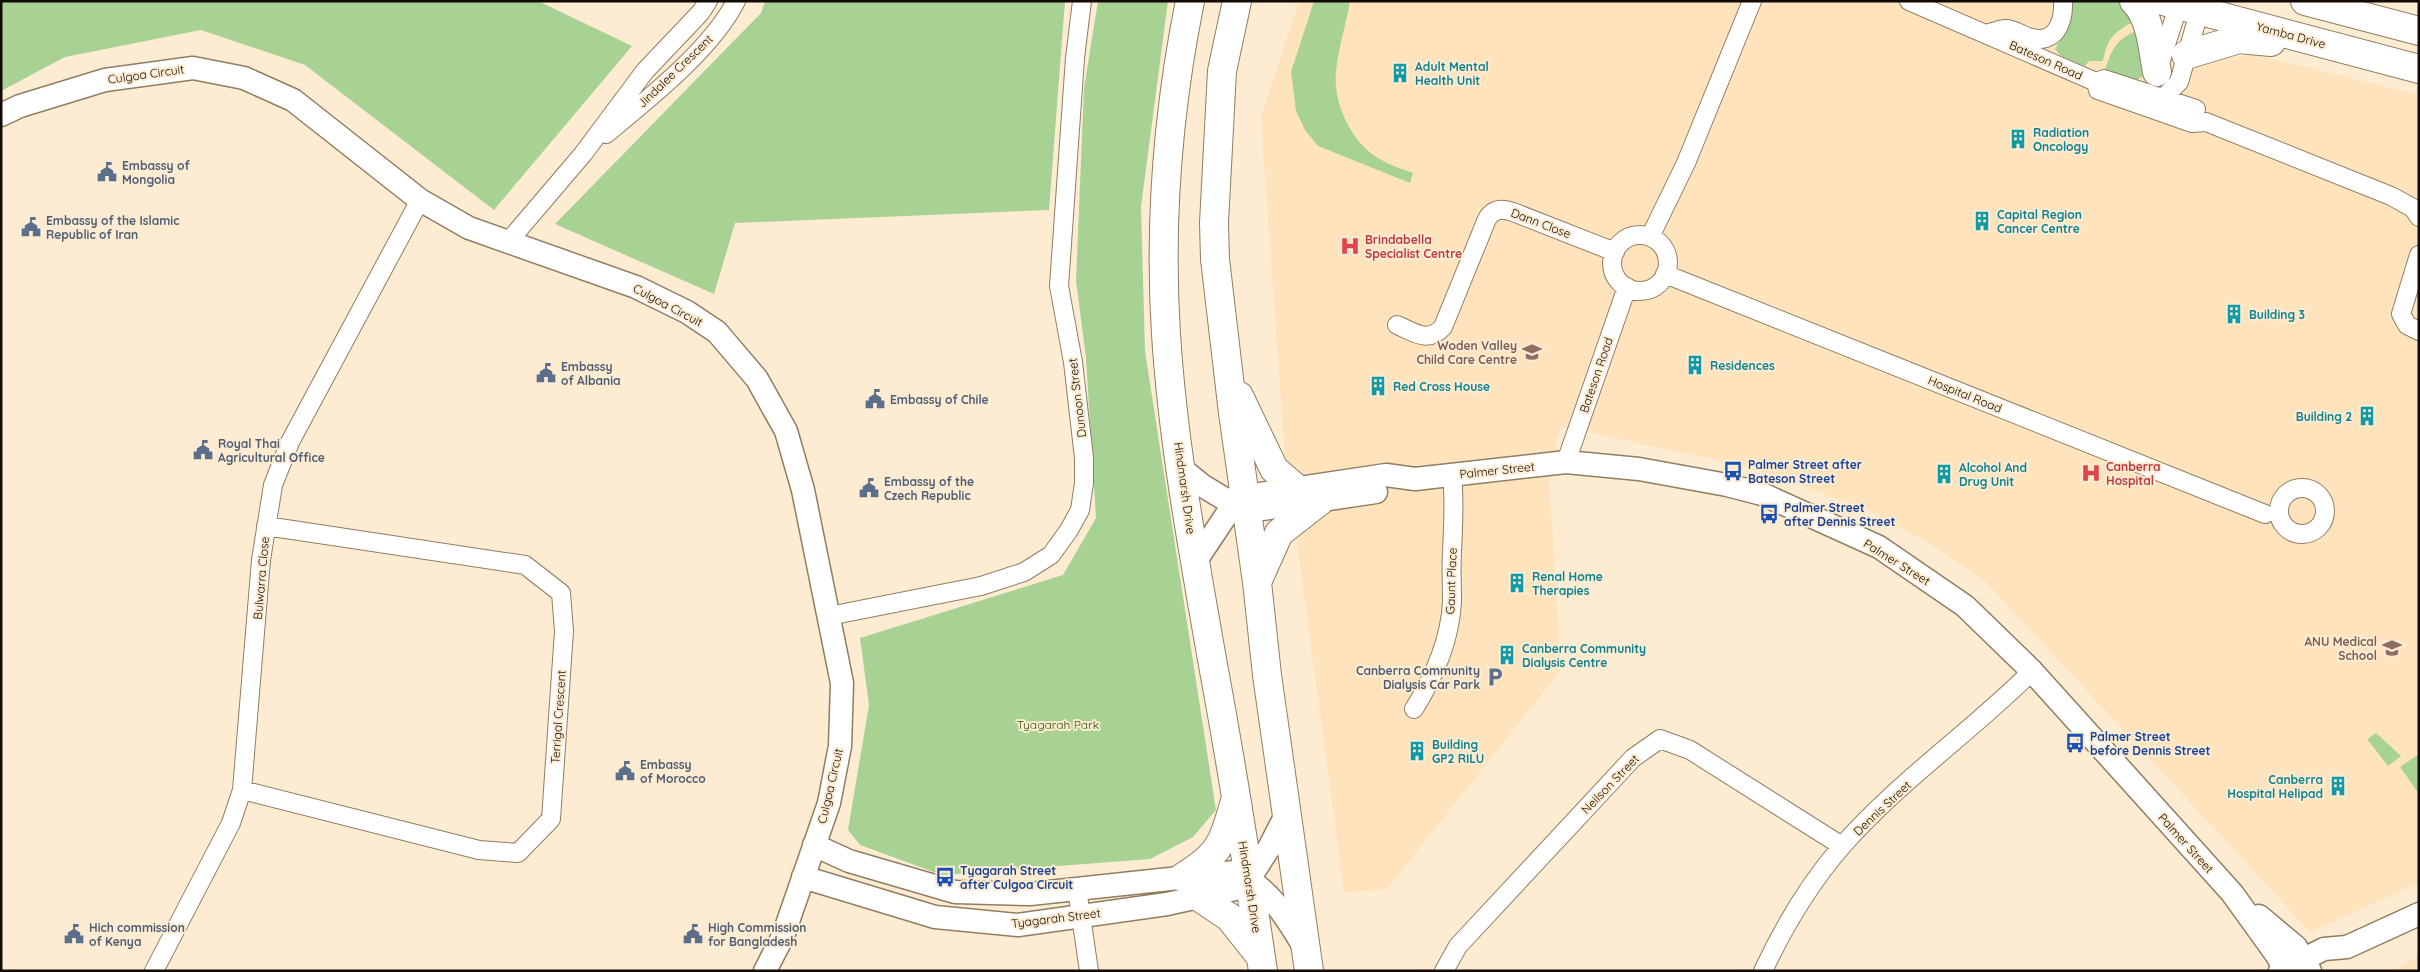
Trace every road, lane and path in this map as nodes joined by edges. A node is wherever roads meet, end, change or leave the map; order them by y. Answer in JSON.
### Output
{"nodes":[{"id":1,"x":708,"y":1,"type":"edge"},
{"id":2,"x":736,"y":1,"type":"edge"},
{"id":3,"x":1082,"y":1,"type":"edge"},
{"id":4,"x":1190,"y":1,"type":"edge"},
{"id":5,"x":1237,"y":1,"type":"edge"},
{"id":6,"x":1752,"y":1,"type":"edge"},
{"id":7,"x":1909,"y":1,"type":"edge"},
{"id":8,"x":2063,"y":1,"type":"edge"},
{"id":9,"x":2134,"y":1,"type":"edge"},
{"id":10,"x":2305,"y":1,"type":"edge"},
{"id":11,"x":2185,"y":4,"type":"edge"},
{"id":12,"x":2419,"y":31,"type":"edge"},
{"id":13,"x":1987,"y":34,"type":"junction"},
{"id":14,"x":2321,"y":43,"type":"junction"},
{"id":15,"x":2186,"y":55,"type":"junction"},
{"id":16,"x":2419,"y":69,"type":"edge"},
{"id":17,"x":2159,"y":91,"type":"junction"},
{"id":18,"x":1,"y":115,"type":"edge"},
{"id":19,"x":2201,"y":116,"type":"junction"},
{"id":20,"x":582,"y":154,"type":"junction"},
{"id":21,"x":420,"y":200,"type":"junction"},
{"id":22,"x":2419,"y":217,"type":"edge"},
{"id":23,"x":1650,"y":237,"type":"junction"},
{"id":24,"x":508,"y":242,"type":"junction"},
{"id":25,"x":1615,"y":252,"type":"junction"},
{"id":26,"x":2419,"y":255,"type":"edge"},
{"id":27,"x":1665,"y":274,"type":"junction"},
{"id":28,"x":1627,"y":287,"type":"junction"},
{"id":29,"x":1397,"y":325,"type":"dead end"},
{"id":30,"x":2419,"y":331,"type":"edge"},
{"id":31,"x":1228,"y":372,"type":"junction"},
{"id":32,"x":1566,"y":462,"type":"junction"},
{"id":33,"x":1182,"y":469,"type":"junction"},
{"id":34,"x":1452,"y":475,"type":"junction"},
{"id":35,"x":1415,"y":479,"type":"junction"},
{"id":36,"x":1296,"y":488,"type":"junction"},
{"id":37,"x":1320,"y":501,"type":"junction"},
{"id":38,"x":2281,"y":501,"type":"junction"},
{"id":39,"x":1246,"y":503,"type":"junction"},
{"id":40,"x":2265,"y":514,"type":"junction"},
{"id":41,"x":2282,"y":523,"type":"junction"},
{"id":42,"x":266,"y":526,"type":"junction"},
{"id":43,"x":1195,"y":562,"type":"junction"},
{"id":44,"x":1257,"y":582,"type":"junction"},
{"id":45,"x":829,"y":616,"type":"junction"},
{"id":46,"x":2032,"y":671,"type":"junction"},
{"id":47,"x":1414,"y":709,"type":"dead end"},
{"id":48,"x":242,"y":790,"type":"junction"},
{"id":49,"x":1236,"y":797,"type":"junction"},
{"id":50,"x":1288,"y":811,"type":"junction"},
{"id":51,"x":814,"y":845,"type":"junction"},
{"id":52,"x":1842,"y":846,"type":"junction"},
{"id":53,"x":803,"y":877,"type":"junction"},
{"id":54,"x":1250,"y":879,"type":"junction"},
{"id":55,"x":1191,"y":887,"type":"junction"},
{"id":56,"x":1077,"y":889,"type":"junction"},
{"id":57,"x":2419,"y":914,"type":"edge"},
{"id":58,"x":1080,"y":915,"type":"junction"},
{"id":59,"x":1308,"y":960,"type":"edge"},
{"id":60,"x":1262,"y":964,"type":"edge"},
{"id":61,"x":2297,"y":969,"type":"edge"},
{"id":62,"x":154,"y":971,"type":"edge"},
{"id":63,"x":765,"y":971,"type":"edge"},
{"id":64,"x":1089,"y":971,"type":"edge"},
{"id":65,"x":1444,"y":971,"type":"edge"},
{"id":66,"x":1763,"y":971,"type":"edge"}],
"edges":[{"from":1,"to":20,"type":"street","name":"Jindalee Crescent"},
{"from":2,"to":20,"type":"street","name":"Jindalee Crescent"},
{"from":3,"to":45,"type":"street","name":"Dunoon Street"},
{"from":4,"to":33,"type":"main road","name":"Hindmarsh Drive"},
{"from":5,"to":31,"type":"main road"},
{"from":6,"to":23,"type":"street"},
{"from":7,"to":13,"type":"street","name":"Bateson Road"},
{"from":8,"to":13,"type":"street"},
{"from":9,"to":17,"type":"main road"},
{"from":10,"to":12,"type":"main road"},
{"from":11,"to":14,"type":"main road","name":"Yamba Drive"},
{"from":11,"to":15,"type":"street"},
{"from":11,"to":17,"type":"street"},
{"from":13,"to":17,"type":"street","name":"Bateson Road"},
{"from":14,"to":15,"type":"main road"},
{"from":14,"to":16,"type":"main road","name":"Yamba Drive"},
{"from":15,"to":17,"type":"street"},
{"from":17,"to":19,"type":"street"},
{"from":17,"to":19,"type":"street"},
{"from":18,"to":21,"type":"street","name":"Culgoa Circuit"},
{"from":19,"to":22,"type":"street"},
{"from":20,"to":24,"type":"street","name":"Jindalee Crescent"},
{"from":21,"to":24,"type":"street","name":"Culgoa Circuit"},
{"from":21,"to":42,"type":"street","name":"Bulwarra Close"},
{"from":23,"to":25,"type":"street"},
{"from":23,"to":27,"type":"street"},
{"from":24,"to":45,"type":"street","name":"Culgoa Circuit"},
{"from":25,"to":28,"type":"street"},
{"from":25,"to":29,"type":"street","name":"Dann Close"},
{"from":26,"to":30,"type":"street"},
{"from":27,"to":28,"type":"street"},
{"from":27,"to":40,"type":"street","name":"Hospital Road"},
{"from":28,"to":32,"type":"street","name":"Bateson Road"},
{"from":31,"to":36,"type":"main road"},
{"from":31,"to":39,"type":"main road"},
{"from":32,"to":34,"type":"street","name":"Palmer Street"},
{"from":32,"to":46,"type":"street","name":"Palmer Street"},
{"from":33,"to":39,"type":"street","name":"Palmer Street"},
{"from":33,"to":43,"type":"main road","name":"Hindmarsh Drive"},
{"from":34,"to":35,"type":"street","name":"Palmer Street"},
{"from":34,"to":47,"type":"street","name":"Gaunt Place"},
{"from":35,"to":36,"type":"street","name":"Palmer Street"},
{"from":35,"to":37,"type":"street","name":"Palmer Street"},
{"from":36,"to":39,"type":"street","name":"Palmer Street"},
{"from":37,"to":39,"type":"street","name":"Palmer Street"},
{"from":37,"to":44,"type":"main road"},
{"from":38,"to":40,"type":"street","name":"Hospital Road"},
{"from":38,"to":41,"type":"street"},
{"from":38,"to":41,"type":"street","name":"Hospital Road"},
{"from":39,"to":43,"type":"street","name":"Palmer Street"},
{"from":39,"to":44,"type":"main road"},
{"from":40,"to":41,"type":"street","name":"Hospital Road"},
{"from":42,"to":48,"type":"street","name":"Bulwarra Close"},
{"from":42,"to":48,"type":"street","name":"Terrigal Crescent"},
{"from":43,"to":49,"type":"main road","name":"Hindmarsh Drive"},
{"from":44,"to":50,"type":"main road"},
{"from":45,"to":51,"type":"street","name":"Culgoa Circuit"},
{"from":46,"to":52,"type":"street","name":"Dennis Street"},
{"from":46,"to":61,"type":"street","name":"Palmer Street"},
{"from":48,"to":62,"type":"street","name":"Bulwarra Close"},
{"from":49,"to":54,"type":"main road","name":"Hindmarsh Drive"},
{"from":49,"to":55,"type":"main road"},
{"from":50,"to":54,"type":"street","name":"Tyagarah Street"},
{"from":50,"to":59,"type":"main road"},
{"from":51,"to":53,"type":"street","name":"Culgoa Circuit"},
{"from":51,"to":56,"type":"street","name":"Tyagarah Street"},
{"from":52,"to":65,"type":"street","name":"Neilson Street"},
{"from":52,"to":66,"type":"street","name":"Dennis Street"},
{"from":53,"to":58,"type":"street","name":"Tyagarah Street"},
{"from":53,"to":63,"type":"street","name":"Culgoa Circuit"},
{"from":54,"to":55,"type":"street","name":"Tyagarah Street"},
{"from":54,"to":59,"type":"street"},
{"from":54,"to":60,"type":"main road","name":"Hindmarsh Drive"},
{"from":55,"to":56,"type":"street","name":"Tyagarah Street"},
{"from":55,"to":58,"type":"street","name":"Tyagarah Street"},
{"from":55,"to":60,"type":"main road"},
{"from":56,"to":58,"type":"street"},
{"from":57,"to":61,"type":"street"},
{"from":58,"to":64,"type":"street"}]}
